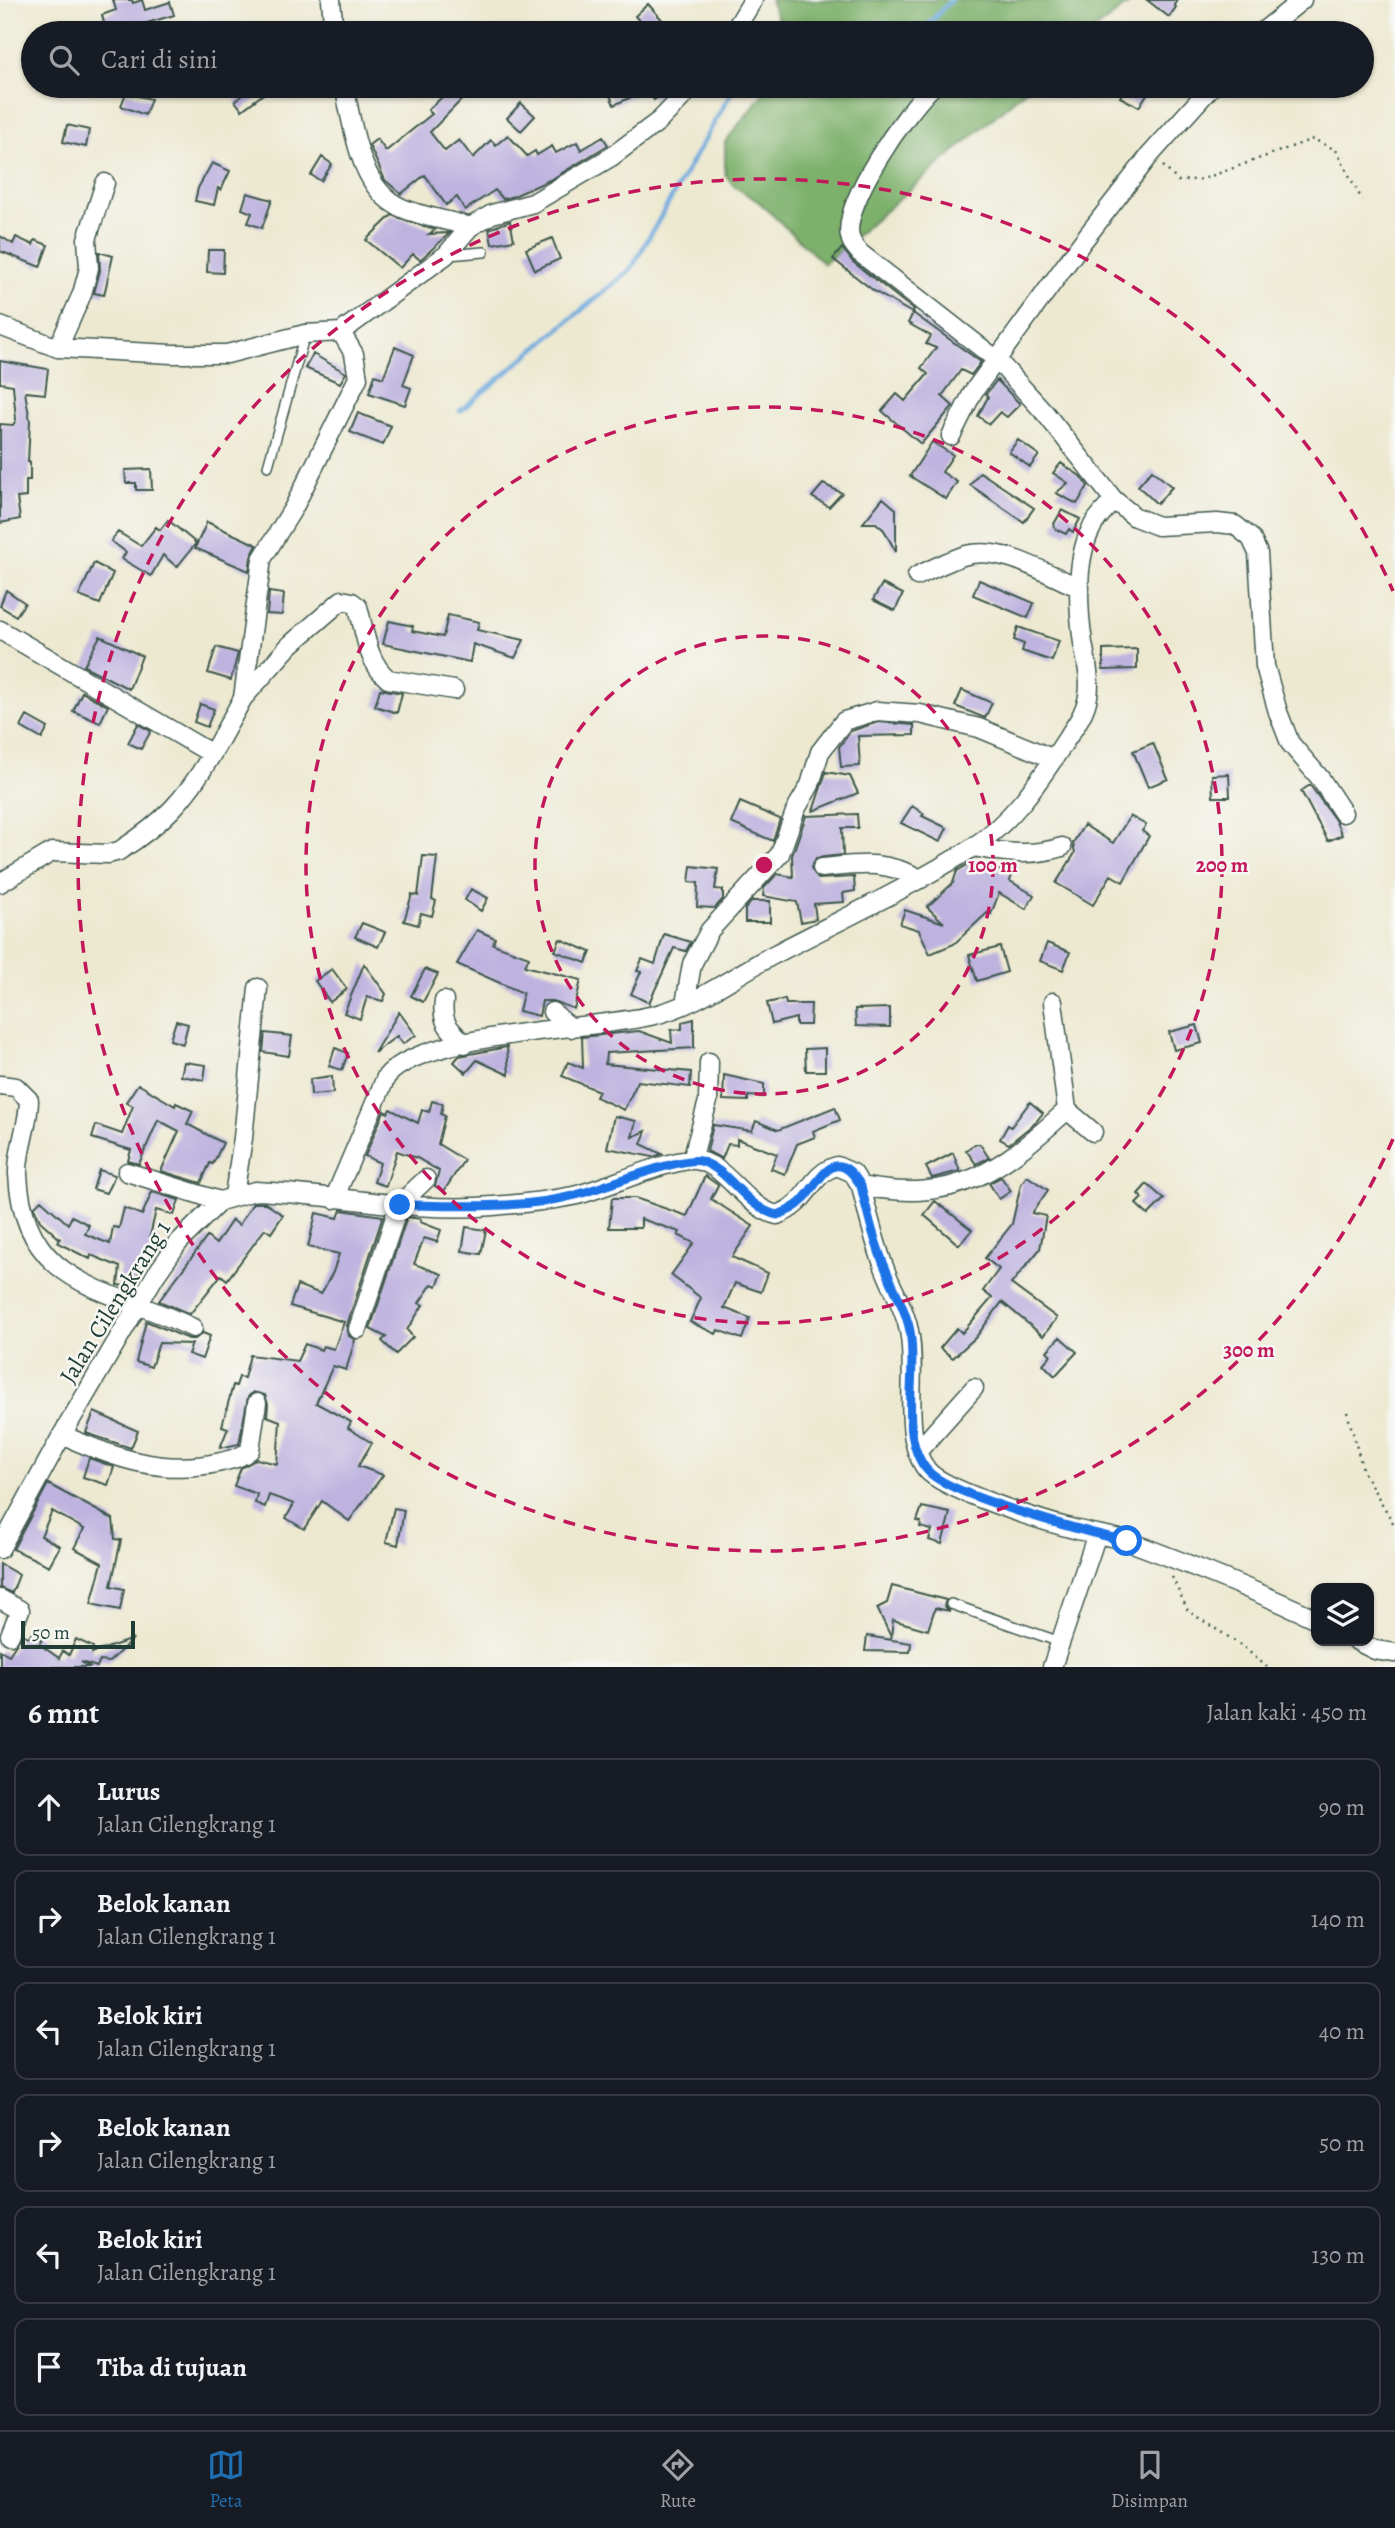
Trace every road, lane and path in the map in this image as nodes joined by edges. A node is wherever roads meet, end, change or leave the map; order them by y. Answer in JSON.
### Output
{"nodes":[{"id":1,"x":331,"y":0,"type":"edge"},
{"id":2,"x":753,"y":0,"type":"edge"},
{"id":3,"x":1302,"y":0,"type":"edge"},
{"id":4,"x":333,"y":21,"type":"edge"},
{"id":5,"x":740,"y":21,"type":"edge"},
{"id":6,"x":1276,"y":21,"type":"edge"},
{"id":7,"x":347,"y":98,"type":"edge"},
{"id":8,"x":681,"y":98,"type":"edge"},
{"id":9,"x":925,"y":98,"type":"edge"},
{"id":10,"x":1201,"y":98,"type":"edge"},
{"id":11,"x":1150,"y":155,"type":"junction"},
{"id":12,"x":105,"y":183,"type":"dead end"},
{"id":13,"x":1362,"y":200,"type":"dead end"},
{"id":14,"x":470,"y":227,"type":"junction"},
{"id":15,"x":484,"y":252,"type":"dead end"},
{"id":16,"x":446,"y":255,"type":"junction"},
{"id":17,"x":0,"y":326,"type":"edge"},
{"id":18,"x":341,"y":332,"type":"junction"},
{"id":19,"x":305,"y":334,"type":"junction"},
{"id":20,"x":58,"y":348,"type":"junction"},
{"id":21,"x":997,"y":360,"type":"junction"},
{"id":22,"x":951,"y":436,"type":"dead end"},
{"id":23,"x":268,"y":466,"type":"dead end"},
{"id":24,"x":1114,"y":500,"type":"junction"},
{"id":25,"x":917,"y":576,"type":"dead end"},
{"id":26,"x":1080,"y":588,"type":"junction"},
{"id":27,"x":0,"y":630,"type":"edge"},
{"id":28,"x":454,"y":690,"type":"dead end"},
{"id":29,"x":243,"y":698,"type":"junction"},
{"id":30,"x":212,"y":754,"type":"junction"},
{"id":31,"x":1054,"y":759,"type":"junction"},
{"id":32,"x":1343,"y":813,"type":"dead end"},
{"id":33,"x":973,"y":847,"type":"junction"},
{"id":34,"x":1062,"y":847,"type":"dead end"},
{"id":35,"x":822,"y":868,"type":"dead end"},
{"id":36,"x":921,"y":879,"type":"junction"},
{"id":37,"x":0,"y":883,"type":"edge"},
{"id":38,"x":258,"y":988,"type":"dead end"},
{"id":39,"x":444,"y":1000,"type":"dead end"},
{"id":40,"x":1053,"y":1002,"type":"dead end"},
{"id":41,"x":685,"y":1004,"type":"junction"},
{"id":42,"x":552,"y":1012,"type":"dead end"},
{"id":43,"x":571,"y":1028,"type":"junction"},
{"id":44,"x":466,"y":1044,"type":"junction"},
{"id":45,"x":709,"y":1062,"type":"dead end"},
{"id":46,"x":0,"y":1085,"type":"edge"},
{"id":47,"x":1067,"y":1110,"type":"junction"},
{"id":48,"x":1093,"y":1132,"type":"dead end"},
{"id":49,"x":692,"y":1160,"type":"junction"},
{"id":50,"x":127,"y":1172,"type":"dead end"},
{"id":51,"x":426,"y":1179,"type":"dead end"},
{"id":52,"x":861,"y":1186,"type":"junction"},
{"id":53,"x":227,"y":1198,"type":"junction"},
{"id":54,"x":334,"y":1199,"type":"junction"},
{"id":55,"x":400,"y":1205,"type":"junction"},
{"id":56,"x":139,"y":1306,"type":"junction"},
{"id":57,"x":193,"y":1328,"type":"dead end"},
{"id":58,"x":358,"y":1329,"type":"dead end"},
{"id":59,"x":974,"y":1388,"type":"dead end"},
{"id":60,"x":257,"y":1403,"type":"dead end"},
{"id":61,"x":1347,"y":1412,"type":"dead end"},
{"id":62,"x":62,"y":1435,"type":"junction"},
{"id":63,"x":917,"y":1452,"type":"junction"},
{"id":64,"x":1395,"y":1526,"type":"edge"},
{"id":65,"x":1097,"y":1534,"type":"junction"},
{"id":66,"x":0,"y":1549,"type":"edge"},
{"id":67,"x":1162,"y":1555,"type":"junction"},
{"id":68,"x":0,"y":1599,"type":"edge"},
{"id":69,"x":951,"y":1604,"type":"dead end"},
{"id":70,"x":1311,"y":1617,"type":"edge"},
{"id":71,"x":10,"y":1635,"type":"dead end"},
{"id":72,"x":1060,"y":1642,"type":"junction"},
{"id":73,"x":1367,"y":1646,"type":"edge"},
{"id":74,"x":1375,"y":1650,"type":"junction"},
{"id":75,"x":1395,"y":1654,"type":"edge"},
{"id":76,"x":1395,"y":1666,"type":"edge"},
{"id":77,"x":1052,"y":1667,"type":"edge"},
{"id":78,"x":1267,"y":1667,"type":"edge"}],
"edges":[{"from":1,"to":4,"type":"street"},
{"from":2,"to":5,"type":"street"},
{"from":3,"to":6,"type":"street"},
{"from":7,"to":14,"type":"street"},
{"from":8,"to":14,"type":"street"},
{"from":9,"to":21,"type":"street"},
{"from":10,"to":11,"type":"street"},
{"from":11,"to":13,"type":"path"},
{"from":11,"to":21,"type":"street"},
{"from":12,"to":20,"type":"street"},
{"from":14,"to":16,"type":"street"},
{"from":15,"to":16,"type":"lane"},
{"from":16,"to":18,"type":"street"},
{"from":17,"to":20,"type":"street"},
{"from":18,"to":19,"type":"street"},
{"from":18,"to":29,"type":"street"},
{"from":19,"to":20,"type":"street"},
{"from":19,"to":23,"type":"lane"},
{"from":21,"to":22,"type":"street"},
{"from":21,"to":24,"type":"street"},
{"from":24,"to":26,"type":"street"},
{"from":24,"to":32,"type":"street"},
{"from":25,"to":26,"type":"street"},
{"from":26,"to":31,"type":"street"},
{"from":27,"to":30,"type":"street"},
{"from":28,"to":29,"type":"street"},
{"from":29,"to":30,"type":"street"},
{"from":30,"to":37,"type":"street"},
{"from":31,"to":33,"type":"street"},
{"from":31,"to":41,"type":"street"},
{"from":33,"to":34,"type":"street"},
{"from":33,"to":36,"type":"street"},
{"from":35,"to":36,"type":"street"},
{"from":36,"to":41,"type":"street"},
{"from":38,"to":53,"type":"street"},
{"from":39,"to":44,"type":"street"},
{"from":40,"to":47,"type":"street"},
{"from":41,"to":43,"type":"street"},
{"from":42,"to":43,"type":"street"},
{"from":43,"to":44,"type":"street"},
{"from":44,"to":54,"type":"street"},
{"from":45,"to":49,"type":"street"},
{"from":46,"to":56,"type":"street"},
{"from":47,"to":48,"type":"street"},
{"from":47,"to":52,"type":"street"},
{"from":49,"to":52,"type":"street"},
{"from":49,"to":55,"type":"street"},
{"from":50,"to":53,"type":"street"},
{"from":51,"to":55,"type":"street"},
{"from":52,"to":63,"type":"street"},
{"from":53,"to":54,"type":"street"},
{"from":53,"to":56,"type":"street","name":"Jalan Cilengkrang 1"},
{"from":54,"to":55,"type":"street"},
{"from":55,"to":58,"type":"street"},
{"from":56,"to":57,"type":"street"},
{"from":56,"to":62,"type":"street","name":"Jalan Cilengkrang 1"},
{"from":59,"to":63,"type":"street"},
{"from":60,"to":62,"type":"street"},
{"from":61,"to":64,"type":"path"},
{"from":62,"to":66,"type":"street","name":"Jalan Cilengkrang 1"},
{"from":63,"to":65,"type":"street"},
{"from":65,"to":67,"type":"street"},
{"from":65,"to":72,"type":"street"},
{"from":67,"to":70,"type":"street"},
{"from":67,"to":78,"type":"path"},
{"from":68,"to":71,"type":"street"},
{"from":69,"to":72,"type":"lane"},
{"from":72,"to":77,"type":"street"},
{"from":73,"to":74,"type":"street"},
{"from":74,"to":75,"type":"street"},
{"from":74,"to":76,"type":"street"}]}
